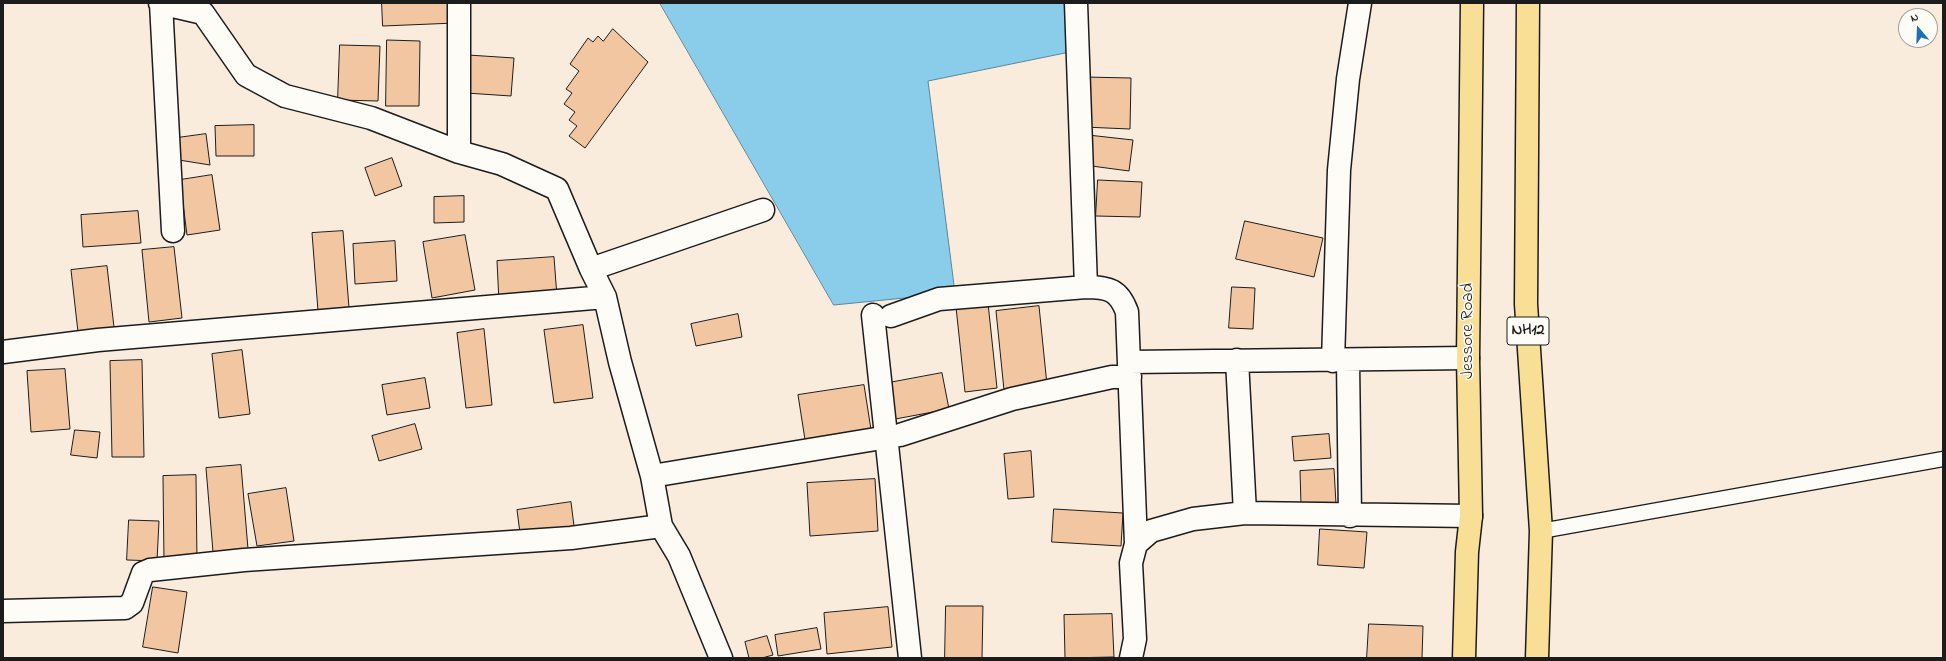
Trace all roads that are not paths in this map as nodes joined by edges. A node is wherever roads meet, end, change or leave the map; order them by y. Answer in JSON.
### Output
{"nodes":[{"id":1,"x":161,"y":3,"type":"edge"},
{"id":2,"x":459,"y":3,"type":"edge"},
{"id":3,"x":1076,"y":3,"type":"edge"},
{"id":4,"x":1360,"y":3,"type":"edge"},
{"id":5,"x":1472,"y":3,"type":"edge"},
{"id":6,"x":1528,"y":3,"type":"edge"},
{"id":7,"x":202,"y":8,"type":"edge"},
{"id":8,"x":459,"y":152,"type":"junction"},
{"id":9,"x":762,"y":210,"type":"dead end"},
{"id":10,"x":173,"y":231,"type":"dead end"},
{"id":11,"x":591,"y":269,"type":"junction"},
{"id":12,"x":1086,"y":287,"type":"junction"},
{"id":13,"x":606,"y":297,"type":"junction"},
{"id":14,"x":3,"y":352,"type":"edge"},
{"id":15,"x":1468,"y":358,"type":"junction"},
{"id":16,"x":1237,"y":360,"type":"junction"},
{"id":17,"x":1341,"y":361,"type":"junction"},
{"id":18,"x":1130,"y":370,"type":"junction"},
{"id":19,"x":886,"y":438,"type":"junction"},
{"id":20,"x":1943,"y":459,"type":"edge"},
{"id":21,"x":652,"y":476,"type":"junction"},
{"id":22,"x":1245,"y":513,"type":"junction"},
{"id":23,"x":1350,"y":516,"type":"junction"},
{"id":24,"x":1471,"y":516,"type":"junction"},
{"id":25,"x":661,"y":526,"type":"junction"},
{"id":26,"x":1541,"y":531,"type":"junction"},
{"id":27,"x":1136,"y":544,"type":"junction"},
{"id":28,"x":3,"y":610,"type":"edge"},
{"id":29,"x":721,"y":658,"type":"edge"},
{"id":30,"x":910,"y":658,"type":"edge"},
{"id":31,"x":1131,"y":658,"type":"edge"},
{"id":32,"x":1464,"y":658,"type":"edge"},
{"id":33,"x":1537,"y":658,"type":"edge"}],
"edges":[{"from":1,"to":7,"type":"street"},
{"from":1,"to":10,"type":"street"},
{"from":2,"to":8,"type":"street"},
{"from":3,"to":12,"type":"street"},
{"from":4,"to":17,"type":"street"},
{"from":5,"to":15,"type":"highway","name":"Jessore Road"},
{"from":6,"to":26,"type":"highway","number":"NH12"},
{"from":7,"to":8,"type":"street"},
{"from":8,"to":11,"type":"street"},
{"from":9,"to":11,"type":"street"},
{"from":11,"to":13,"type":"street"},
{"from":12,"to":18,"type":"street"},
{"from":12,"to":19,"type":"street"},
{"from":13,"to":14,"type":"street"},
{"from":13,"to":21,"type":"street"},
{"from":15,"to":17,"type":"street"},
{"from":15,"to":24,"type":"highway","name":"Jessore Road"},
{"from":16,"to":17,"type":"street"},
{"from":16,"to":18,"type":"street"},
{"from":16,"to":22,"type":"street"},
{"from":17,"to":23,"type":"street"},
{"from":18,"to":19,"type":"street"},
{"from":18,"to":27,"type":"street"},
{"from":19,"to":21,"type":"street"},
{"from":19,"to":30,"type":"street"},
{"from":20,"to":26,"type":"lane"},
{"from":21,"to":25,"type":"street"},
{"from":22,"to":23,"type":"street"},
{"from":22,"to":27,"type":"street"},
{"from":23,"to":24,"type":"street"},
{"from":24,"to":32,"type":"highway","name":"Jessore Road"},
{"from":25,"to":28,"type":"street"},
{"from":25,"to":29,"type":"street"},
{"from":26,"to":33,"type":"highway","number":"NH12"},
{"from":27,"to":31,"type":"street"}]}
